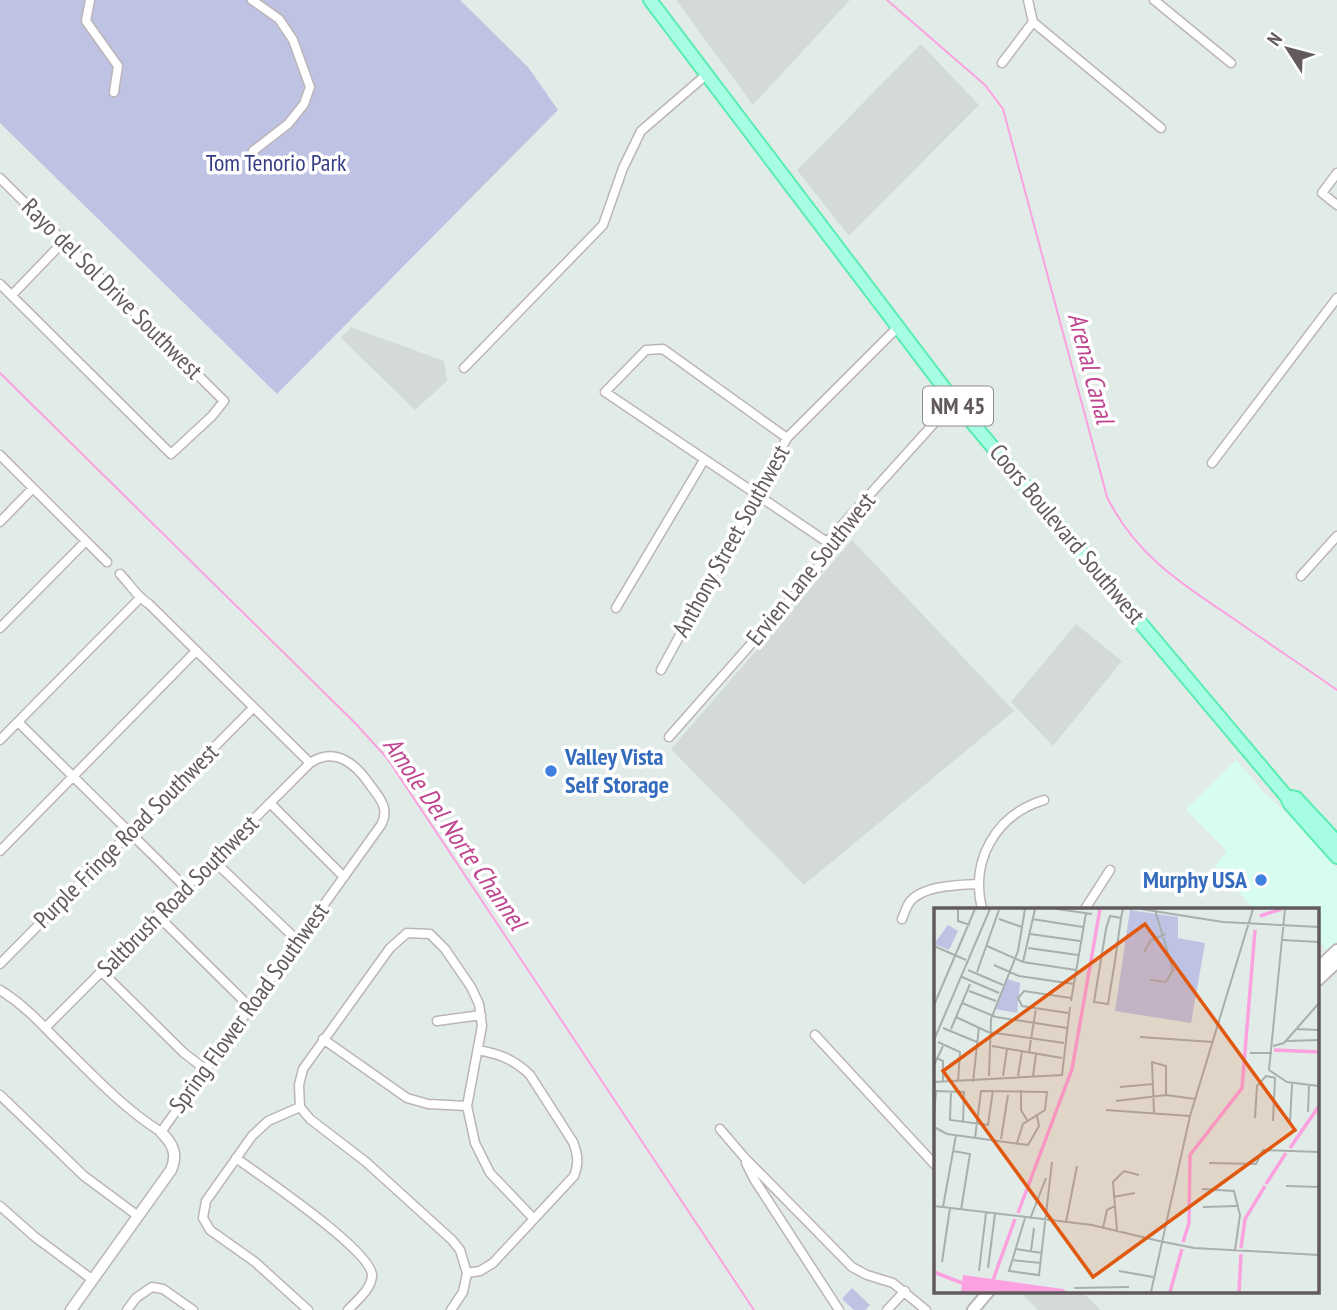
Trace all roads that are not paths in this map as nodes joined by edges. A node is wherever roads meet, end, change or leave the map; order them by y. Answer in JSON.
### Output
{"nodes":[{"id":1,"x":90,"y":0,"type":"edge"},
{"id":2,"x":252,"y":0,"type":"edge"},
{"id":3,"x":650,"y":0,"type":"edge"},
{"id":4,"x":1028,"y":0,"type":"edge"},
{"id":5,"x":1154,"y":0,"type":"edge"},
{"id":6,"x":1033,"y":22,"type":"junction"},
{"id":7,"x":1231,"y":62,"type":"dead end"},
{"id":8,"x":1002,"y":63,"type":"dead end"},
{"id":9,"x":706,"y":75,"type":"junction"},
{"id":10,"x":114,"y":92,"type":"dead end"},
{"id":11,"x":1161,"y":128,"type":"dead end"},
{"id":12,"x":253,"y":151,"type":"dead end"},
{"id":13,"x":1337,"y":173,"type":"edge"},
{"id":14,"x":0,"y":178,"type":"edge"},
{"id":15,"x":1337,"y":205,"type":"edge"},
{"id":16,"x":64,"y":241,"type":"junction"},
{"id":17,"x":0,"y":284,"type":"edge"},
{"id":18,"x":12,"y":295,"type":"junction"},
{"id":19,"x":1337,"y":298,"type":"edge"},
{"id":20,"x":897,"y":328,"type":"junction"},
{"id":21,"x":464,"y":368,"type":"dead end"},
{"id":22,"x":954,"y":401,"type":"junction"},
{"id":23,"x":788,"y":438,"type":"junction"},
{"id":24,"x":0,"y":456,"type":"edge"},
{"id":25,"x":704,"y":460,"type":"junction"},
{"id":26,"x":1212,"y":463,"type":"dead end"},
{"id":27,"x":33,"y":488,"type":"junction"},
{"id":28,"x":757,"y":495,"type":"junction"},
{"id":29,"x":0,"y":522,"type":"edge"},
{"id":30,"x":1337,"y":536,"type":"edge"},
{"id":31,"x":86,"y":541,"type":"junction"},
{"id":32,"x":827,"y":542,"type":"junction"},
{"id":33,"x":107,"y":562,"type":"dead end"},
{"id":34,"x":120,"y":575,"type":"dead end"},
{"id":35,"x":1301,"y":576,"type":"dead end"},
{"id":36,"x":140,"y":598,"type":"junction"},
{"id":37,"x":616,"y":608,"type":"dead end"},
{"id":38,"x":0,"y":628,"type":"edge"},
{"id":39,"x":196,"y":651,"type":"junction"},
{"id":40,"x":661,"y":670,"type":"dead end"},
{"id":41,"x":253,"y":708,"type":"junction"},
{"id":42,"x":18,"y":722,"type":"junction"},
{"id":43,"x":669,"y":737,"type":"dead end"},
{"id":44,"x":0,"y":740,"type":"edge"},
{"id":45,"x":310,"y":763,"type":"junction"},
{"id":46,"x":73,"y":776,"type":"junction"},
{"id":47,"x":1286,"y":796,"type":"junction"},
{"id":48,"x":1044,"y":800,"type":"dead end"},
{"id":49,"x":270,"y":803,"type":"junction"},
{"id":50,"x":129,"y":833,"type":"junction"},
{"id":51,"x":1337,"y":842,"type":"edge"},
{"id":52,"x":0,"y":851,"type":"edge"},
{"id":53,"x":1337,"y":858,"type":"edge"},
{"id":54,"x":213,"y":860,"type":"junction"},
{"id":55,"x":1110,"y":870,"type":"dead end"},
{"id":56,"x":344,"y":877,"type":"junction"},
{"id":57,"x":978,"y":884,"type":"junction"},
{"id":58,"x":186,"y":887,"type":"junction"},
{"id":59,"x":982,"y":908,"type":"edge"},
{"id":60,"x":1086,"y":908,"type":"edge"},
{"id":61,"x":158,"y":915,"type":"junction"},
{"id":62,"x":902,"y":919,"type":"dead end"},
{"id":63,"x":298,"y":941,"type":"junction"},
{"id":64,"x":1337,"y":950,"type":"edge"},
{"id":65,"x":1337,"y":962,"type":"edge"},
{"id":66,"x":0,"y":964,"type":"edge"},
{"id":67,"x":1320,"y":966,"type":"edge"},
{"id":68,"x":102,"y":972,"type":"junction"},
{"id":69,"x":1320,"y":978,"type":"edge"},
{"id":70,"x":0,"y":990,"type":"edge"},
{"id":71,"x":250,"y":1007,"type":"junction"},
{"id":72,"x":481,"y":1015,"type":"junction"},
{"id":73,"x":437,"y":1021,"type":"dead end"},
{"id":74,"x":45,"y":1028,"type":"junction"},
{"id":75,"x":815,"y":1035,"type":"dead end"},
{"id":76,"x":323,"y":1038,"type":"junction"},
{"id":77,"x":478,"y":1050,"type":"junction"},
{"id":78,"x":205,"y":1069,"type":"junction"},
{"id":79,"x":0,"y":1095,"type":"edge"},
{"id":80,"x":467,"y":1106,"type":"junction"},
{"id":81,"x":300,"y":1107,"type":"junction"},
{"id":82,"x":720,"y":1129,"type":"dead end"},
{"id":83,"x":161,"y":1132,"type":"junction"},
{"id":84,"x":744,"y":1157,"type":"junction"},
{"id":85,"x":236,"y":1158,"type":"junction"},
{"id":86,"x":934,"y":1164,"type":"edge"},
{"id":87,"x":0,"y":1206,"type":"edge"},
{"id":88,"x":138,"y":1216,"type":"junction"},
{"id":89,"x":534,"y":1219,"type":"junction"},
{"id":90,"x":467,"y":1273,"type":"junction"},
{"id":91,"x":93,"y":1280,"type":"junction"},
{"id":92,"x":905,"y":1292,"type":"junction"},
{"id":93,"x":988,"y":1292,"type":"edge"},
{"id":94,"x":71,"y":1310,"type":"edge"},
{"id":95,"x":127,"y":1310,"type":"edge"},
{"id":96,"x":193,"y":1310,"type":"edge"},
{"id":97,"x":308,"y":1310,"type":"edge"},
{"id":98,"x":348,"y":1310,"type":"edge"},
{"id":99,"x":451,"y":1310,"type":"edge"},
{"id":100,"x":839,"y":1310,"type":"edge"},
{"id":101,"x":887,"y":1310,"type":"edge"},
{"id":102,"x":926,"y":1310,"type":"edge"},
{"id":103,"x":973,"y":1310,"type":"edge"}],
"edges":[{"from":1,"to":10,"type":"street"},
{"from":2,"to":12,"type":"street"},
{"from":3,"to":9,"type":"main road","name":"Coors Boulevard Southwest","number":"NM 45"},
{"from":4,"to":6,"type":"street"},
{"from":5,"to":7,"type":"street"},
{"from":6,"to":8,"type":"street"},
{"from":6,"to":11,"type":"street"},
{"from":9,"to":20,"type":"main road","name":"Coors Boulevard Southwest","number":"NM 45"},
{"from":9,"to":21,"type":"street"},
{"from":13,"to":15,"type":"street"},
{"from":14,"to":16,"type":"street","name":"Rayo del Sol Drive Southwest"},
{"from":16,"to":18,"type":"street"},
{"from":16,"to":18,"type":"street","name":"Rayo del Sol Drive Southwest"},
{"from":17,"to":18,"type":"street"},
{"from":19,"to":26,"type":"street"},
{"from":20,"to":22,"type":"main road","name":"Coors Boulevard Southwest","number":"NM 45"},
{"from":20,"to":23,"type":"street","name":"Anthony Street Southwest"},
{"from":22,"to":32,"type":"street","name":"Ervien Lane Southwest"},
{"from":22,"to":47,"type":"main road","name":"Coors Boulevard Southwest","number":"NM 45"},
{"from":23,"to":25,"type":"street"},
{"from":23,"to":28,"type":"street","name":"Anthony Street Southwest"},
{"from":24,"to":27,"type":"street"},
{"from":25,"to":28,"type":"street"},
{"from":25,"to":37,"type":"street"},
{"from":27,"to":29,"type":"street"},
{"from":27,"to":31,"type":"street"},
{"from":28,"to":32,"type":"street"},
{"from":28,"to":40,"type":"street","name":"Anthony Street Southwest"},
{"from":30,"to":35,"type":"street"},
{"from":31,"to":33,"type":"street"},
{"from":31,"to":38,"type":"street"},
{"from":32,"to":43,"type":"street","name":"Ervien Lane Southwest"},
{"from":34,"to":36,"type":"street"},
{"from":36,"to":39,"type":"street"},
{"from":36,"to":42,"type":"street"},
{"from":39,"to":41,"type":"street"},
{"from":39,"to":46,"type":"street"},
{"from":41,"to":45,"type":"street"},
{"from":41,"to":50,"type":"street","name":"Purple Fringe Road Southwest"},
{"from":42,"to":44,"type":"street"},
{"from":42,"to":46,"type":"street"},
{"from":45,"to":49,"type":"street","name":"Saltbrush Road Southwest"},
{"from":45,"to":56,"type":"street","name":"Spring Flower Road Southwest"},
{"from":46,"to":50,"type":"street"},
{"from":46,"to":52,"type":"street"},
{"from":47,"to":51,"type":"main road","name":"Coors Boulevard Southwest"},
{"from":47,"to":53,"type":"main road","name":"Coors Boulevard Southwest","number":"NM 45"},
{"from":48,"to":57,"type":"street"},
{"from":49,"to":54,"type":"street","name":"Saltbrush Road Southwest"},
{"from":49,"to":56,"type":"street"},
{"from":50,"to":58,"type":"street"},
{"from":50,"to":66,"type":"street","name":"Purple Fringe Road Southwest"},
{"from":54,"to":58,"type":"street","name":"Saltbrush Road Southwest"},
{"from":54,"to":63,"type":"street"},
{"from":55,"to":60,"type":"street"},
{"from":56,"to":63,"type":"street","name":"Spring Flower Road Southwest"},
{"from":57,"to":59,"type":"street"},
{"from":57,"to":62,"type":"street"},
{"from":58,"to":61,"type":"street","name":"Saltbrush Road Southwest"},
{"from":61,"to":68,"type":"street","name":"Saltbrush Road Southwest"},
{"from":61,"to":71,"type":"street"},
{"from":63,"to":71,"type":"street","name":"Spring Flower Road Southwest"},
{"from":64,"to":67,"type":"main road"},
{"from":65,"to":69,"type":"main road"},
{"from":68,"to":74,"type":"street","name":"Saltbrush Road Southwest"},
{"from":68,"to":78,"type":"street"},
{"from":70,"to":74,"type":"street"},
{"from":71,"to":78,"type":"street","name":"Spring Flower Road Southwest"},
{"from":72,"to":73,"type":"street"},
{"from":72,"to":76,"type":"street"},
{"from":72,"to":77,"type":"street"},
{"from":74,"to":83,"type":"street"},
{"from":75,"to":86,"type":"street"},
{"from":76,"to":80,"type":"street"},
{"from":76,"to":81,"type":"street"},
{"from":77,"to":80,"type":"street"},
{"from":77,"to":89,"type":"street"},
{"from":78,"to":83,"type":"street","name":"Spring Flower Road Southwest"},
{"from":79,"to":88,"type":"street"},
{"from":80,"to":89,"type":"street"},
{"from":81,"to":85,"type":"street"},
{"from":81,"to":90,"type":"street"},
{"from":82,"to":84,"type":"street"},
{"from":83,"to":88,"type":"street","name":"Spring Flower Road Southwest"},
{"from":84,"to":92,"type":"street"},
{"from":84,"to":100,"type":"street"},
{"from":85,"to":97,"type":"street"},
{"from":85,"to":98,"type":"street"},
{"from":87,"to":91,"type":"street"},
{"from":88,"to":91,"type":"street","name":"Spring Flower Road Southwest"},
{"from":89,"to":90,"type":"street"},
{"from":90,"to":99,"type":"street"},
{"from":91,"to":94,"type":"street","name":"Spring Flower Road Southwest"},
{"from":92,"to":101,"type":"street"},
{"from":92,"to":102,"type":"street"},
{"from":93,"to":103,"type":"main road"},
{"from":95,"to":96,"type":"street"}]}
